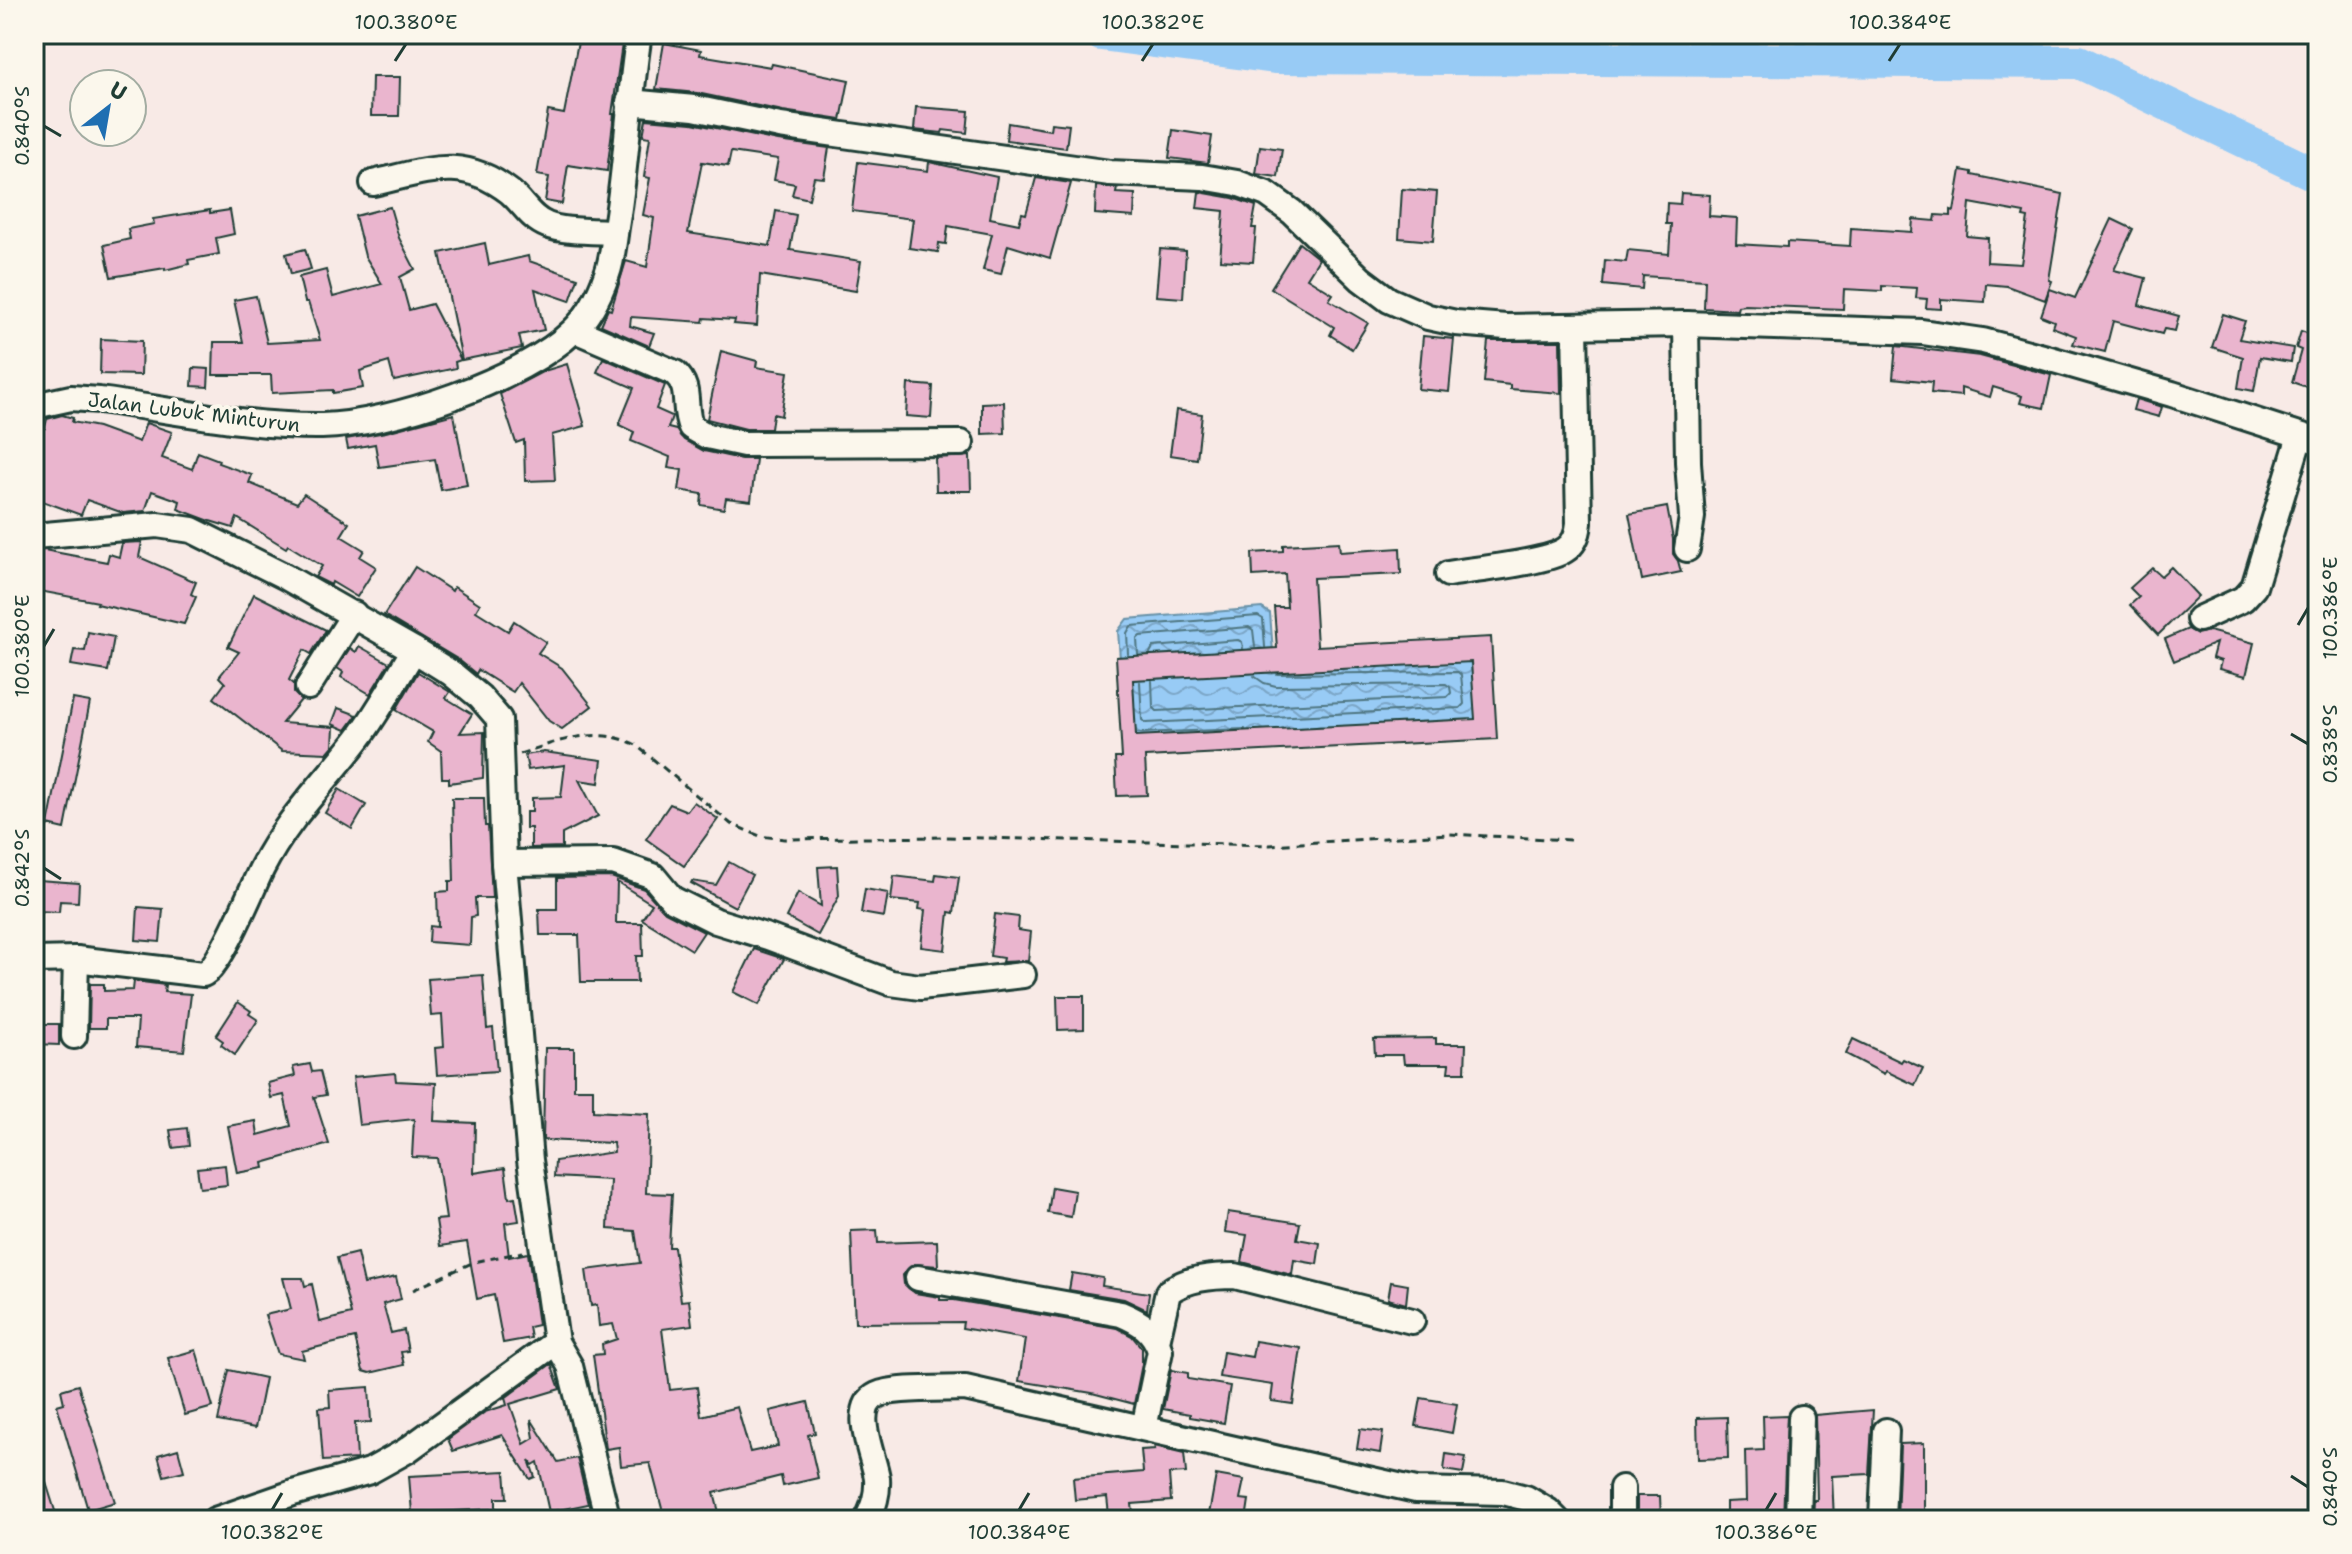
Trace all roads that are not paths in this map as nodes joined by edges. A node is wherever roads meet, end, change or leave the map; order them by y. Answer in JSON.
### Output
{"nodes":[{"id":1,"x":639,"y":34,"type":"edge"},
{"id":2,"x":630,"y":92,"type":"junction"},
{"id":3,"x":373,"y":183,"type":"dead end"},
{"id":4,"x":615,"y":232,"type":"junction"},
{"id":5,"x":1686,"y":324,"type":"junction"},
{"id":6,"x":1575,"y":327,"type":"junction"},
{"id":7,"x":575,"y":330,"type":"junction"},
{"id":8,"x":34,"y":406,"type":"edge"},
{"id":9,"x":2309,"y":438,"type":"edge"},
{"id":10,"x":961,"y":443,"type":"dead end"},
{"id":11,"x":34,"y":536,"type":"edge"},
{"id":12,"x":1687,"y":549,"type":"dead end"},
{"id":13,"x":1448,"y":574,"type":"dead end"},
{"id":14,"x":354,"y":614,"type":"junction"},
{"id":15,"x":2199,"y":619,"type":"dead end"},
{"id":16,"x":414,"y":650,"type":"junction"},
{"id":17,"x":308,"y":687,"type":"dead end"},
{"id":18,"x":504,"y":863,"type":"junction"},
{"id":19,"x":76,"y":959,"type":"junction"},
{"id":20,"x":34,"y":960,"type":"edge"},
{"id":21,"x":1023,"y":975,"type":"dead end"},
{"id":22,"x":74,"y":1036,"type":"dead end"},
{"id":23,"x":918,"y":1278,"type":"dead end"},
{"id":24,"x":1412,"y":1321,"type":"dead end"},
{"id":25,"x":1157,"y":1341,"type":"junction"},
{"id":26,"x":556,"y":1342,"type":"junction"},
{"id":27,"x":1801,"y":1418,"type":"dead end"},
{"id":28,"x":1144,"y":1428,"type":"junction"},
{"id":29,"x":1886,"y":1431,"type":"dead end"},
{"id":30,"x":1622,"y":1488,"type":"dead end"},
{"id":31,"x":215,"y":1520,"type":"edge"},
{"id":32,"x":608,"y":1520,"type":"edge"},
{"id":33,"x":867,"y":1520,"type":"edge"},
{"id":34,"x":1557,"y":1520,"type":"edge"},
{"id":35,"x":1622,"y":1520,"type":"edge"},
{"id":36,"x":1798,"y":1520,"type":"edge"},
{"id":37,"x":1882,"y":1520,"type":"edge"}],
"edges":[{"from":1,"to":2,"type":"street","name":"Jalan Lubuk Minturun"},
{"from":2,"to":4,"type":"street","name":"Jalan Lubuk Minturun"},
{"from":2,"to":6,"type":"street"},
{"from":3,"to":4,"type":"street"},
{"from":4,"to":7,"type":"street","name":"Jalan Lubuk Minturun"},
{"from":5,"to":6,"type":"street"},
{"from":5,"to":9,"type":"street"},
{"from":5,"to":12,"type":"street"},
{"from":6,"to":13,"type":"street"},
{"from":7,"to":8,"type":"street","name":"Jalan Lubuk Minturun"},
{"from":7,"to":10,"type":"street"},
{"from":9,"to":15,"type":"street"},
{"from":11,"to":14,"type":"street"},
{"from":14,"to":16,"type":"street"},
{"from":14,"to":17,"type":"street"},
{"from":16,"to":18,"type":"street"},
{"from":16,"to":19,"type":"street"},
{"from":18,"to":21,"type":"street"},
{"from":18,"to":26,"type":"street"},
{"from":19,"to":20,"type":"street"},
{"from":19,"to":22,"type":"street"},
{"from":23,"to":25,"type":"street"},
{"from":24,"to":25,"type":"street"},
{"from":25,"to":28,"type":"street"},
{"from":26,"to":31,"type":"street"},
{"from":26,"to":32,"type":"street"},
{"from":27,"to":36,"type":"street"},
{"from":28,"to":33,"type":"street"},
{"from":28,"to":34,"type":"street"},
{"from":29,"to":37,"type":"street"},
{"from":30,"to":35,"type":"street"}]}
